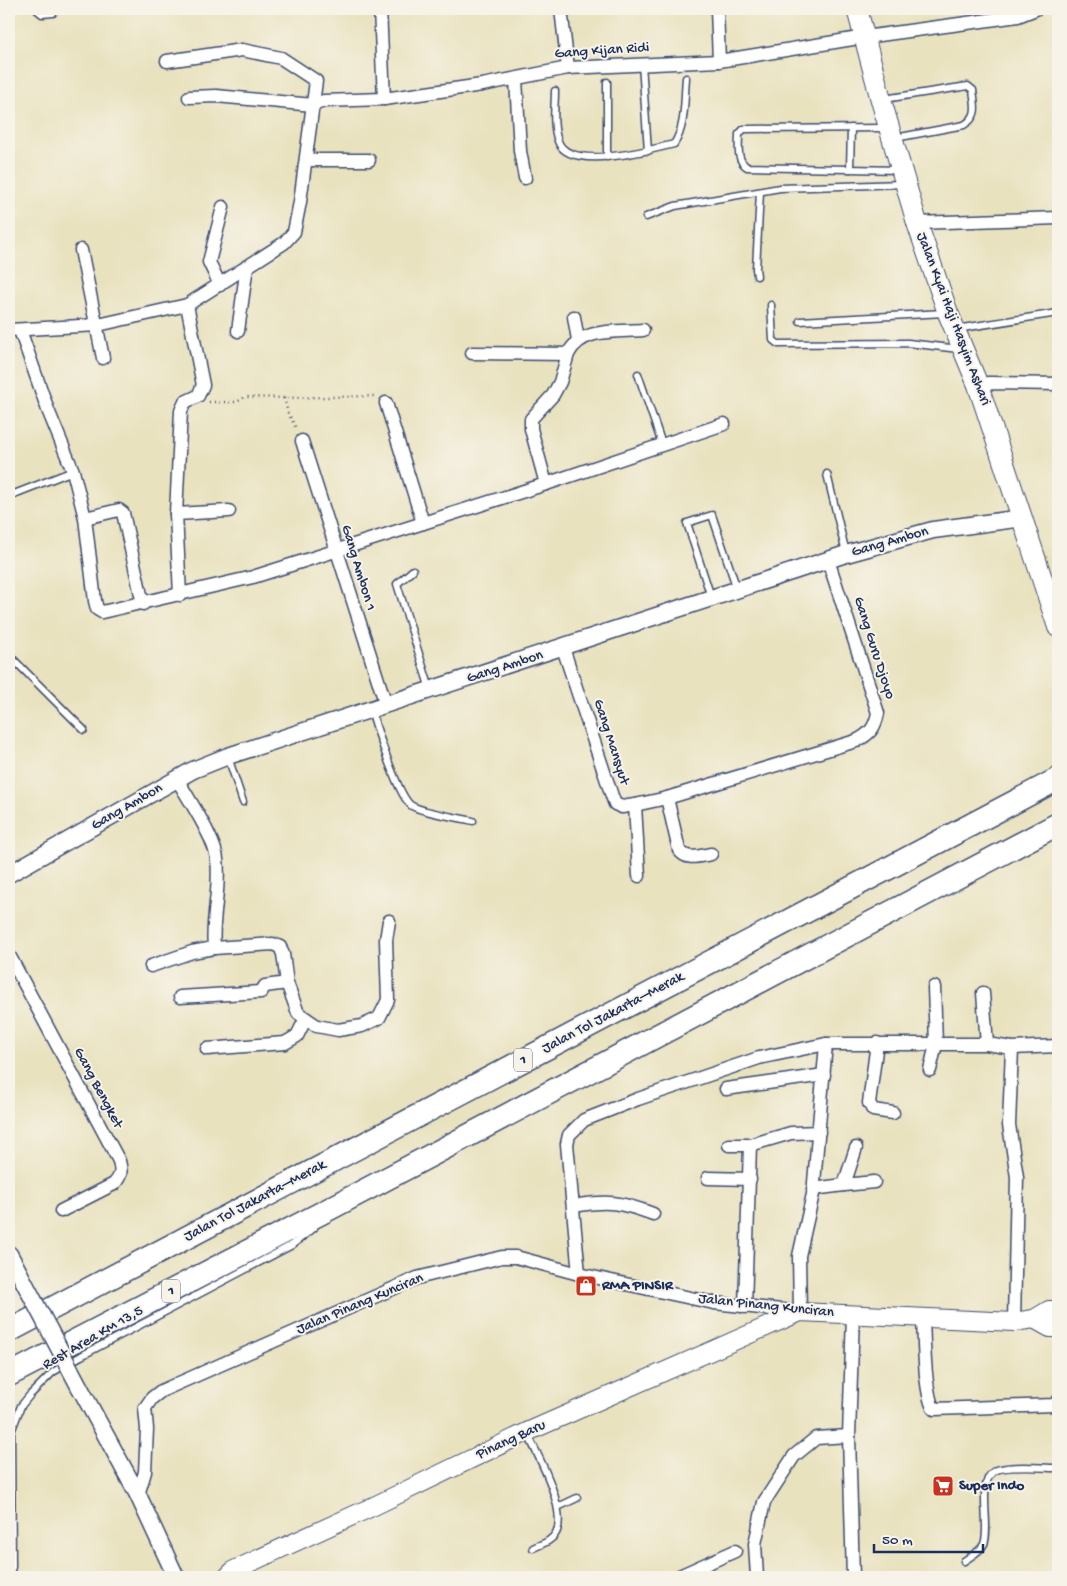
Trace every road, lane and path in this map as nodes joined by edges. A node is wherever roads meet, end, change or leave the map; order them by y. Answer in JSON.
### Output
{"nodes":[{"id":1,"x":36,"y":9,"type":"edge"},
{"id":2,"x":380,"y":9,"type":"edge"},
{"id":3,"x":561,"y":9,"type":"edge"},
{"id":4,"x":717,"y":9,"type":"edge"},
{"id":5,"x":857,"y":9,"type":"edge"},
{"id":6,"x":1036,"y":9,"type":"edge"},
{"id":7,"x":53,"y":13,"type":"dead end"},
{"id":8,"x":864,"y":37,"type":"junction"},
{"id":9,"x":167,"y":61,"type":"dead end"},
{"id":10,"x":719,"y":61,"type":"junction"},
{"id":11,"x":642,"y":64,"type":"junction"},
{"id":12,"x":568,"y":68,"type":"junction"},
{"id":13,"x":686,"y":78,"type":"dead end"},
{"id":14,"x":516,"y":79,"type":"junction"},
{"id":15,"x":607,"y":82,"type":"dead end"},
{"id":16,"x":555,"y":91,"type":"dead end"},
{"id":17,"x":189,"y":97,"type":"dead end"},
{"id":18,"x":384,"y":98,"type":"junction"},
{"id":19,"x":880,"y":100,"type":"junction"},
{"id":20,"x":313,"y":105,"type":"junction"},
{"id":21,"x":851,"y":128,"type":"junction"},
{"id":22,"x":890,"y":133,"type":"junction"},
{"id":23,"x":648,"y":151,"type":"junction"},
{"id":24,"x":606,"y":157,"type":"junction"},
{"id":25,"x":306,"y":160,"type":"junction"},
{"id":26,"x":369,"y":160,"type":"dead end"},
{"id":27,"x":850,"y":168,"type":"junction"},
{"id":28,"x":903,"y":177,"type":"junction"},
{"id":29,"x":525,"y":178,"type":"dead end"},
{"id":30,"x":760,"y":192,"type":"junction"},
{"id":31,"x":223,"y":208,"type":"dead end"},
{"id":32,"x":646,"y":217,"type":"dead end"},
{"id":33,"x":1058,"y":218,"type":"edge"},
{"id":34,"x":917,"y":223,"type":"junction"},
{"id":35,"x":81,"y":250,"type":"dead end"},
{"id":36,"x":247,"y":266,"type":"junction"},
{"id":37,"x":757,"y":276,"type":"dead end"},
{"id":38,"x":220,"y":285,"type":"junction"},
{"id":39,"x":187,"y":305,"type":"junction"},
{"id":40,"x":771,"y":305,"type":"dead end"},
{"id":41,"x":1058,"y":313,"type":"edge"},
{"id":42,"x":574,"y":316,"type":"dead end"},
{"id":43,"x":800,"y":321,"type":"dead end"},
{"id":44,"x":951,"y":321,"type":"junction"},
{"id":45,"x":98,"y":325,"type":"junction"},
{"id":46,"x":15,"y":330,"type":"edge"},
{"id":47,"x":643,"y":330,"type":"dead end"},
{"id":48,"x":238,"y":331,"type":"dead end"},
{"id":49,"x":578,"y":340,"type":"junction"},
{"id":50,"x":965,"y":350,"type":"junction"},
{"id":51,"x":472,"y":353,"type":"dead end"},
{"id":52,"x":568,"y":354,"type":"junction"},
{"id":53,"x":103,"y":358,"type":"dead end"},
{"id":54,"x":638,"y":374,"type":"dead end"},
{"id":55,"x":1058,"y":384,"type":"edge"},
{"id":56,"x":978,"y":385,"type":"junction"},
{"id":57,"x":284,"y":398,"type":"junction"},
{"id":58,"x":185,"y":402,"type":"junction"},
{"id":59,"x":386,"y":403,"type":"joint"},
{"id":60,"x":724,"y":424,"type":"dead end"},
{"id":61,"x":302,"y":441,"type":"joint"},
{"id":62,"x":662,"y":444,"type":"junction"},
{"id":63,"x":73,"y":471,"type":"junction"},
{"id":64,"x":827,"y":474,"type":"dead end"},
{"id":65,"x":546,"y":484,"type":"junction"},
{"id":66,"x":9,"y":496,"type":"edge"},
{"id":67,"x":229,"y":511,"type":"dead end"},
{"id":68,"x":176,"y":514,"type":"junction"},
{"id":69,"x":85,"y":518,"type":"junction"},
{"id":70,"x":1023,"y":518,"type":"junction"},
{"id":71,"x":423,"y":523,"type":"junction"},
{"id":72,"x":335,"y":551,"type":"junction"},
{"id":73,"x":846,"y":554,"type":"junction"},
{"id":74,"x":828,"y":560,"type":"junction"},
{"id":75,"x":413,"y":570,"type":"dead end"},
{"id":76,"x":737,"y":590,"type":"junction"},
{"id":77,"x":180,"y":595,"type":"junction"},
{"id":78,"x":711,"y":598,"type":"junction"},
{"id":79,"x":142,"y":604,"type":"junction"},
{"id":80,"x":1058,"y":626,"type":"edge"},
{"id":81,"x":563,"y":648,"type":"junction"},
{"id":82,"x":9,"y":655,"type":"edge"},
{"id":83,"x":430,"y":691,"type":"junction"},
{"id":84,"x":378,"y":708,"type":"junction"},
{"id":85,"x":84,"y":730,"type":"dead end"},
{"id":86,"x":228,"y":756,"type":"junction"},
{"id":87,"x":745,"y":774,"type":"joint"},
{"id":88,"x":1058,"y":778,"type":"edge"},
{"id":89,"x":177,"y":779,"type":"junction"},
{"id":90,"x":667,"y":798,"type":"junction"},
{"id":91,"x":243,"y":802,"type":"dead end"},
{"id":92,"x":635,"y":805,"type":"junction"},
{"id":93,"x":473,"y":821,"type":"dead end"},
{"id":94,"x":1058,"y":824,"type":"edge"},
{"id":95,"x":711,"y":854,"type":"dead end"},
{"id":96,"x":9,"y":874,"type":"edge"},
{"id":97,"x":638,"y":876,"type":"dead end"},
{"id":98,"x":389,"y":921,"type":"dead end"},
{"id":99,"x":214,"y":948,"type":"junction"},
{"id":100,"x":9,"y":955,"type":"edge"},
{"id":101,"x":151,"y":966,"type":"dead end"},
{"id":102,"x":287,"y":983,"type":"junction"},
{"id":103,"x":934,"y":987,"type":"dead end"},
{"id":104,"x":983,"y":993,"type":"dead end"},
{"id":105,"x":180,"y":997,"type":"dead end"},
{"id":106,"x":305,"y":1020,"type":"junction"},
{"id":107,"x":877,"y":1043,"type":"junction"},
{"id":108,"x":826,"y":1044,"type":"junction"},
{"id":109,"x":936,"y":1044,"type":"junction"},
{"id":110,"x":986,"y":1044,"type":"junction"},
{"id":111,"x":1058,"y":1046,"type":"edge"},
{"id":112,"x":1012,"y":1048,"type":"junction"},
{"id":113,"x":207,"y":1049,"type":"dead end"},
{"id":114,"x":930,"y":1070,"type":"dead end"},
{"id":115,"x":824,"y":1075,"type":"junction"},
{"id":116,"x":726,"y":1089,"type":"dead end"},
{"id":117,"x":893,"y":1113,"type":"dead end"},
{"id":118,"x":819,"y":1132,"type":"junction"},
{"id":119,"x":729,"y":1145,"type":"dead end"},
{"id":120,"x":750,"y":1145,"type":"junction"},
{"id":121,"x":856,"y":1148,"type":"dead end"},
{"id":122,"x":708,"y":1178,"type":"dead end"},
{"id":123,"x":750,"y":1179,"type":"junction"},
{"id":124,"x":874,"y":1182,"type":"dead end"},
{"id":125,"x":844,"y":1185,"type":"junction"},
{"id":126,"x":813,"y":1189,"type":"junction"},
{"id":127,"x":574,"y":1206,"type":"junction"},
{"id":128,"x":332,"y":1207,"type":"junction"},
{"id":129,"x":61,"y":1211,"type":"dead end"},
{"id":130,"x":653,"y":1214,"type":"dead end"},
{"id":131,"x":12,"y":1260,"type":"edge"},
{"id":132,"x":579,"y":1274,"type":"junction"},
{"id":133,"x":745,"y":1307,"type":"junction"},
{"id":134,"x":1058,"y":1310,"type":"edge"},
{"id":135,"x":800,"y":1312,"type":"junction"},
{"id":136,"x":853,"y":1315,"type":"junction"},
{"id":137,"x":923,"y":1317,"type":"junction"},
{"id":138,"x":1034,"y":1319,"type":"junction"},
{"id":139,"x":1014,"y":1322,"type":"junction"},
{"id":140,"x":1058,"y":1328,"type":"edge"},
{"id":141,"x":9,"y":1331,"type":"edge"},
{"id":142,"x":9,"y":1375,"type":"edge"},
{"id":143,"x":1058,"y":1401,"type":"edge"},
{"id":144,"x":10,"y":1432,"type":"edge"},
{"id":145,"x":527,"y":1432,"type":"junction"},
{"id":146,"x":849,"y":1436,"type":"junction"},
{"id":147,"x":1058,"y":1468,"type":"edge"},
{"id":148,"x":138,"y":1495,"type":"junction"},
{"id":149,"x":577,"y":1498,"type":"dead end"},
{"id":150,"x":558,"y":1507,"type":"junction"},
{"id":151,"x":533,"y":1548,"type":"dead end"},
{"id":152,"x":736,"y":1551,"type":"dead end"},
{"id":153,"x":964,"y":1561,"type":"dead end"},
{"id":154,"x":9,"y":1577,"type":"edge"},
{"id":155,"x":176,"y":1577,"type":"edge"},
{"id":156,"x":227,"y":1577,"type":"edge"},
{"id":157,"x":677,"y":1577,"type":"edge"},
{"id":158,"x":757,"y":1577,"type":"edge"},
{"id":159,"x":853,"y":1577,"type":"edge"}],
"edges":[{"from":1,"to":7,"type":"lane"},
{"from":2,"to":18,"type":"street"},
{"from":3,"to":12,"type":"street"},
{"from":4,"to":10,"type":"street"},
{"from":5,"to":8,"type":"main road","name":"Jalan Kyai Haji Hasyim Ashari"},
{"from":6,"to":8,"type":"street","name":"Gang Kijan Ridi"},
{"from":8,"to":10,"type":"street","name":"Gang Kijan Ridi"},
{"from":8,"to":19,"type":"main road","name":"Jalan Kyai Haji Hasyim Ashari"},
{"from":9,"to":20,"type":"street"},
{"from":10,"to":11,"type":"street","name":"Gang Kijan Ridi"},
{"from":11,"to":12,"type":"street","name":"Gang Kijan Ridi"},
{"from":11,"to":23,"type":"lane"},
{"from":12,"to":14,"type":"street","name":"Gang Kijan Ridi"},
{"from":13,"to":23,"type":"lane"},
{"from":14,"to":18,"type":"street","name":"Gang Kijan Ridi"},
{"from":14,"to":29,"type":"street"},
{"from":15,"to":24,"type":"lane"},
{"from":16,"to":24,"type":"lane"},
{"from":17,"to":20,"type":"street","name":"Gang Kijan Ridi"},
{"from":18,"to":20,"type":"street","name":"Gang Kijan Ridi"},
{"from":19,"to":22,"type":"main road","name":"Jalan Kyai Haji Hasyim Ashari"},
{"from":19,"to":22,"type":"lane"},
{"from":20,"to":25,"type":"street"},
{"from":21,"to":22,"type":"lane"},
{"from":21,"to":27,"type":"lane"},
{"from":21,"to":27,"type":"lane"},
{"from":22,"to":28,"type":"main road","name":"Jalan Kyai Haji Hasyim Ashari"},
{"from":23,"to":24,"type":"lane"},
{"from":25,"to":26,"type":"street"},
{"from":25,"to":36,"type":"street"},
{"from":27,"to":28,"type":"lane"},
{"from":28,"to":30,"type":"lane"},
{"from":28,"to":34,"type":"main road","name":"Jalan Kyai Haji Hasyim Ashari"},
{"from":30,"to":32,"type":"lane"},
{"from":30,"to":37,"type":"lane"},
{"from":31,"to":38,"type":"street"},
{"from":33,"to":34,"type":"street"},
{"from":34,"to":44,"type":"main road","name":"Jalan Kyai Haji Hasyim Ashari"},
{"from":35,"to":45,"type":"street"},
{"from":36,"to":38,"type":"street"},
{"from":36,"to":48,"type":"street"},
{"from":38,"to":39,"type":"street"},
{"from":39,"to":45,"type":"street"},
{"from":39,"to":58,"type":"street"},
{"from":40,"to":50,"type":"lane"},
{"from":41,"to":44,"type":"lane"},
{"from":42,"to":49,"type":"street"},
{"from":43,"to":44,"type":"lane"},
{"from":44,"to":50,"type":"main road","name":"Jalan Kyai Haji Hasyim Ashari"},
{"from":45,"to":46,"type":"street"},
{"from":45,"to":53,"type":"street"},
{"from":46,"to":63,"type":"street"},
{"from":47,"to":49,"type":"street"},
{"from":49,"to":52,"type":"street"},
{"from":50,"to":56,"type":"main road","name":"Jalan Kyai Haji Hasyim Ashari"},
{"from":51,"to":52,"type":"street"},
{"from":52,"to":65,"type":"street"},
{"from":54,"to":62,"type":"lane"},
{"from":55,"to":56,"type":"street"},
{"from":56,"to":70,"type":"main road","name":"Jalan Kyai Haji Hasyim Ashari"},
{"from":57,"to":58,"type":"path"},
{"from":57,"to":59,"type":"path"},
{"from":57,"to":61,"type":"path"},
{"from":58,"to":68,"type":"street"},
{"from":59,"to":71,"type":"street"},
{"from":60,"to":62,"type":"street"},
{"from":61,"to":72,"type":"street","name":"Gang Ambon 1"},
{"from":62,"to":65,"type":"street"},
{"from":63,"to":66,"type":"lane"},
{"from":63,"to":69,"type":"street"},
{"from":64,"to":73,"type":"lane"},
{"from":65,"to":71,"type":"street"},
{"from":67,"to":68,"type":"street"},
{"from":68,"to":77,"type":"street"},
{"from":69,"to":79,"type":"street"},
{"from":69,"to":79,"type":"street"},
{"from":70,"to":73,"type":"street","name":"Gang Ambon"},
{"from":70,"to":80,"type":"main road","name":"Jalan Kyai Haji Hasyim Ashari"},
{"from":71,"to":72,"type":"street"},
{"from":72,"to":77,"type":"street"},
{"from":72,"to":84,"type":"street","name":"Gang Ambon 1"},
{"from":73,"to":74,"type":"street","name":"Gang Ambon"},
{"from":74,"to":76,"type":"street","name":"Gang Ambon"},
{"from":74,"to":87,"type":"street","name":"Gang Guru Djoyo"},
{"from":75,"to":83,"type":"lane"},
{"from":76,"to":78,"type":"street","name":"Gang Ambon"},
{"from":76,"to":78,"type":"lane"},
{"from":77,"to":79,"type":"street"},
{"from":78,"to":81,"type":"street","name":"Gang Ambon"},
{"from":81,"to":83,"type":"street","name":"Gang Ambon"},
{"from":81,"to":92,"type":"street","name":"Gang Mansyut"},
{"from":82,"to":85,"type":"lane"},
{"from":83,"to":84,"type":"street","name":"Gang Ambon"},
{"from":84,"to":86,"type":"street","name":"Gang Ambon"},
{"from":84,"to":93,"type":"lane"},
{"from":86,"to":89,"type":"street","name":"Gang Ambon"},
{"from":86,"to":91,"type":"lane"},
{"from":87,"to":90,"type":"street","name":"Gang Mansyut"},
{"from":88,"to":141,"type":"highway","name":"Jalan Tol Jakarta–Merak","number":"1"},
{"from":89,"to":96,"type":"street","name":"Gang Ambon"},
{"from":89,"to":99,"type":"street"},
{"from":90,"to":92,"type":"street","name":"Gang Mansyut"},
{"from":90,"to":95,"type":"street"},
{"from":92,"to":97,"type":"street"},
{"from":94,"to":128,"type":"highway","number":"1"},
{"from":98,"to":106,"type":"street"},
{"from":99,"to":101,"type":"street"},
{"from":99,"to":102,"type":"street"},
{"from":100,"to":129,"type":"street","name":"Gang Bengket"},
{"from":102,"to":105,"type":"street"},
{"from":102,"to":106,"type":"street"},
{"from":103,"to":109,"type":"street"},
{"from":104,"to":110,"type":"street"},
{"from":106,"to":113,"type":"street"},
{"from":107,"to":108,"type":"street"},
{"from":107,"to":109,"type":"street"},
{"from":107,"to":117,"type":"street"},
{"from":108,"to":115,"type":"street"},
{"from":108,"to":127,"type":"street"},
{"from":109,"to":110,"type":"street"},
{"from":109,"to":114,"type":"street"},
{"from":110,"to":112,"type":"street"},
{"from":111,"to":112,"type":"street"},
{"from":112,"to":139,"type":"street"},
{"from":115,"to":116,"type":"street"},
{"from":115,"to":118,"type":"street"},
{"from":118,"to":120,"type":"street"},
{"from":118,"to":126,"type":"street"},
{"from":119,"to":120,"type":"street"},
{"from":120,"to":123,"type":"street"},
{"from":121,"to":125,"type":"street"},
{"from":122,"to":123,"type":"street"},
{"from":123,"to":133,"type":"street"},
{"from":124,"to":125,"type":"street"},
{"from":125,"to":126,"type":"street"},
{"from":126,"to":135,"type":"street"},
{"from":127,"to":130,"type":"street"},
{"from":127,"to":132,"type":"street"},
{"from":128,"to":142,"type":"highway","number":"1"},
{"from":128,"to":144,"type":"lane","name":"Rest Area KM 13,5"},
{"from":131,"to":148,"type":"street","bridge":true},
{"from":132,"to":133,"type":"street","name":"Jalan Pinang Kunciran"},
{"from":132,"to":148,"type":"street","name":"Jalan Pinang Kunciran"},
{"from":133,"to":135,"type":"street","name":"Jalan Pinang Kunciran"},
{"from":134,"to":138,"type":"main road","name":"Jalan Pinang Kunciran"},
{"from":135,"to":136,"type":"main road","name":"Jalan Pinang Kunciran"},
{"from":135,"to":145,"type":"main road","name":"Pinang Baru"},
{"from":136,"to":137,"type":"main road","name":"Jalan Pinang Kunciran"},
{"from":136,"to":146,"type":"street"},
{"from":137,"to":139,"type":"main road","name":"Jalan Pinang Kunciran"},
{"from":137,"to":143,"type":"street"},
{"from":138,"to":139,"type":"main road","name":"Jalan Pinang Kunciran"},
{"from":138,"to":140,"type":"main road"},
{"from":144,"to":154,"type":"lane"},
{"from":145,"to":150,"type":"lane"},
{"from":145,"to":156,"type":"main road","name":"Pinang Baru"},
{"from":146,"to":158,"type":"street"},
{"from":146,"to":159,"type":"street"},
{"from":147,"to":153,"type":"lane"},
{"from":148,"to":155,"type":"street"},
{"from":149,"to":150,"type":"lane"},
{"from":150,"to":151,"type":"lane"},
{"from":152,"to":157,"type":"street"}]}
